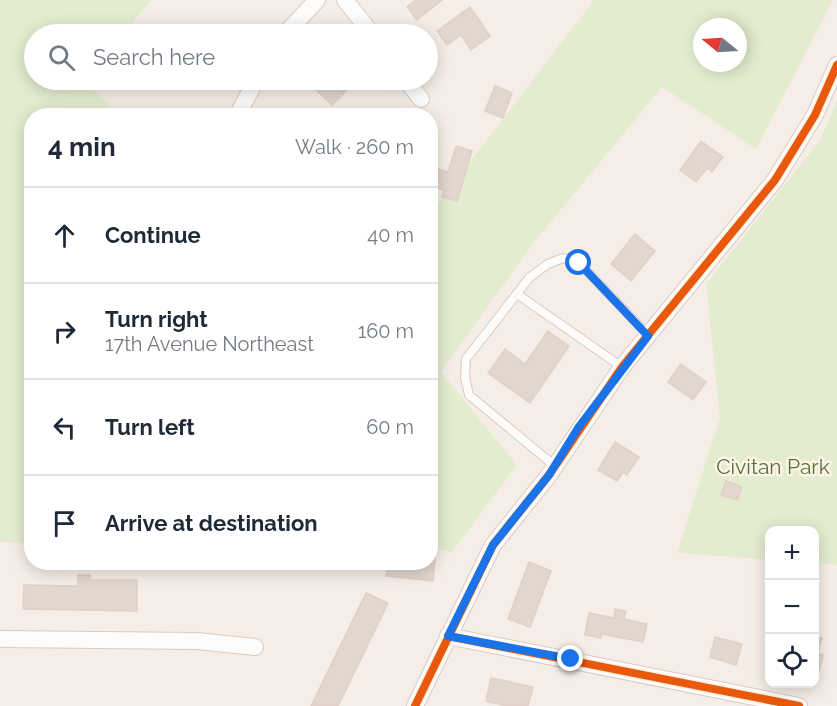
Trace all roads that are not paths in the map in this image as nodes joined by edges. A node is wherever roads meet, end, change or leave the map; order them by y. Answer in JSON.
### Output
{"nodes":[{"id":1,"x":317,"y":0,"type":"edge"},
{"id":2,"x":345,"y":0,"type":"edge"},
{"id":3,"x":294,"y":24,"type":"edge"},
{"id":4,"x":364,"y":24,"type":"edge"},
{"id":5,"x":837,"y":65,"type":"edge"},
{"id":6,"x":251,"y":90,"type":"edge"},
{"id":7,"x":414,"y":90,"type":"edge"},
{"id":8,"x":421,"y":99,"type":"dead end"},
{"id":9,"x":241,"y":108,"type":"edge"},
{"id":10,"x":517,"y":294,"type":"junction"},
{"id":11,"x":648,"y":336,"type":"junction"},
{"id":12,"x":622,"y":367,"type":"junction"},
{"id":13,"x":555,"y":466,"type":"junction"},
{"id":14,"x":448,"y":636,"type":"junction"},
{"id":15,"x":0,"y":639,"type":"edge"},
{"id":16,"x":255,"y":647,"type":"dead end"},
{"id":17,"x":415,"y":706,"type":"edge"},
{"id":18,"x":798,"y":706,"type":"edge"}],
"edges":[{"from":1,"to":3,"type":"street"},
{"from":2,"to":4,"type":"street"},
{"from":5,"to":11,"type":"street"},
{"from":6,"to":9,"type":"street"},
{"from":7,"to":8,"type":"street"},
{"from":10,"to":11,"type":"lane"},
{"from":10,"to":12,"type":"lane"},
{"from":10,"to":13,"type":"lane"},
{"from":11,"to":12,"type":"street"},
{"from":12,"to":13,"type":"street"},
{"from":13,"to":14,"type":"street"},
{"from":14,"to":17,"type":"street"},
{"from":14,"to":18,"type":"street"},
{"from":15,"to":16,"type":"street"}]}
